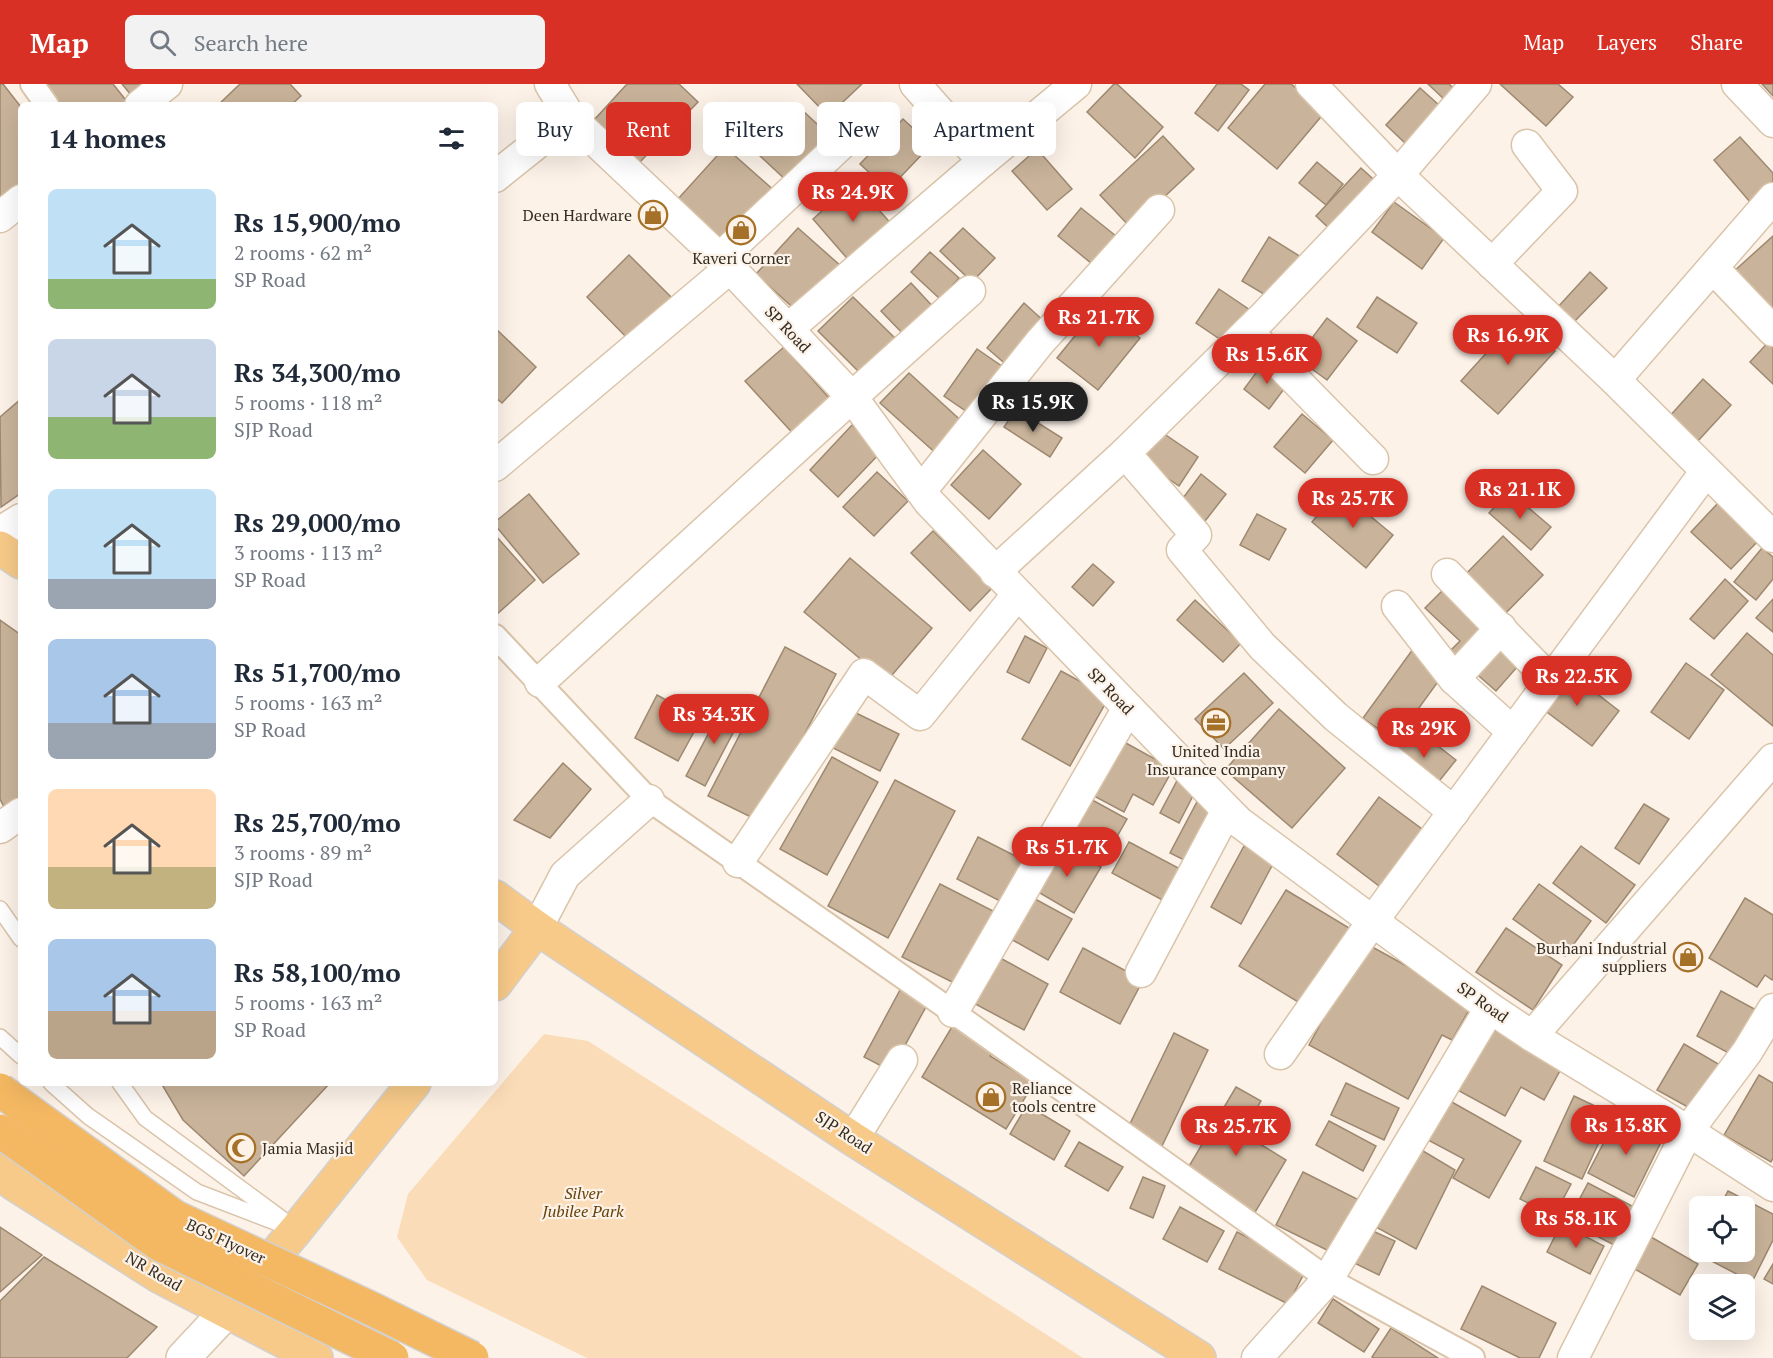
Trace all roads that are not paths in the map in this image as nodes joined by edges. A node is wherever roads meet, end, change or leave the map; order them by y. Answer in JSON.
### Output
{"nodes":[{"id":1,"x":32,"y":84,"type":"edge"},
{"id":2,"x":167,"y":84,"type":"edge"},
{"id":3,"x":550,"y":84,"type":"edge"},
{"id":4,"x":915,"y":84,"type":"edge"},
{"id":5,"x":1311,"y":84,"type":"edge"},
{"id":6,"x":1476,"y":84,"type":"edge"},
{"id":7,"x":1737,"y":84,"type":"edge"},
{"id":8,"x":1068,"y":86,"type":"edge"},
{"id":9,"x":45,"y":102,"type":"edge"},
{"id":10,"x":144,"y":102,"type":"edge"},
{"id":11,"x":561,"y":102,"type":"edge"},
{"id":12,"x":1773,"y":122,"type":"edge"},
{"id":13,"x":594,"y":140,"type":"edge"},
{"id":14,"x":1527,"y":145,"type":"dead end"},
{"id":15,"x":521,"y":156,"type":"edge"},
{"id":16,"x":830,"y":156,"type":"edge"},
{"id":17,"x":983,"y":161,"type":"junction"},
{"id":18,"x":498,"y":175,"type":"edge"},
{"id":19,"x":1398,"y":175,"type":"junction"},
{"id":20,"x":1773,"y":198,"type":"edge"},
{"id":21,"x":18,"y":202,"type":"edge"},
{"id":22,"x":1159,"y":210,"type":"dead end"},
{"id":23,"x":0,"y":217,"type":"edge"},
{"id":24,"x":725,"y":263,"type":"junction"},
{"id":25,"x":1492,"y":264,"type":"junction"},
{"id":26,"x":1713,"y":268,"type":"junction"},
{"id":27,"x":970,"y":291,"type":"dead end"},
{"id":28,"x":788,"y":329,"type":"junction"},
{"id":29,"x":1773,"y":331,"type":"edge"},
{"id":30,"x":1248,"y":332,"type":"junction"},
{"id":31,"x":1614,"y":380,"type":"junction"},
{"id":32,"x":852,"y":397,"type":"junction"},
{"id":33,"x":1125,"y":453,"type":"junction"},
{"id":34,"x":1372,"y":459,"type":"dead end"},
{"id":35,"x":498,"y":463,"type":"edge"},
{"id":36,"x":1706,"y":471,"type":"junction"},
{"id":37,"x":921,"y":491,"type":"junction"},
{"id":38,"x":18,"y":521,"type":"edge"},
{"id":39,"x":1773,"y":537,"type":"edge"},
{"id":40,"x":0,"y":539,"type":"edge"},
{"id":41,"x":0,"y":548,"type":"edge"},
{"id":42,"x":18,"y":560,"type":"edge"},
{"id":43,"x":995,"y":572,"type":"junction"},
{"id":44,"x":1447,"y":574,"type":"dead end"},
{"id":45,"x":1017,"y":595,"type":"junction"},
{"id":46,"x":1397,"y":606,"type":"dead end"},
{"id":47,"x":1501,"y":628,"type":"junction"},
{"id":48,"x":498,"y":639,"type":"edge"},
{"id":49,"x":1454,"y":679,"type":"junction"},
{"id":50,"x":1551,"y":681,"type":"junction"},
{"id":51,"x":540,"y":682,"type":"junction"},
{"id":52,"x":1128,"y":708,"type":"junction"},
{"id":53,"x":1512,"y":732,"type":"junction"},
{"id":54,"x":1773,"y":759,"type":"edge"},
{"id":55,"x":649,"y":800,"type":"junction"},
{"id":56,"x":1227,"y":810,"type":"junction"},
{"id":57,"x":1454,"y":812,"type":"junction"},
{"id":58,"x":18,"y":815,"type":"edge"},
{"id":59,"x":0,"y":828,"type":"edge"},
{"id":60,"x":738,"y":862,"type":"junction"},
{"id":61,"x":498,"y":899,"type":"edge"},
{"id":62,"x":0,"y":909,"type":"edge"},
{"id":63,"x":1372,"y":922,"type":"junction"},
{"id":64,"x":537,"y":928,"type":"junction"},
{"id":65,"x":18,"y":935,"type":"edge"},
{"id":66,"x":1141,"y":972,"type":"dead end"},
{"id":67,"x":498,"y":980,"type":"edge"},
{"id":68,"x":1490,"y":1008,"type":"junction"},
{"id":69,"x":1773,"y":1009,"type":"edge"},
{"id":70,"x":953,"y":1012,"type":"junction"},
{"id":71,"x":1532,"y":1036,"type":"junction"},
{"id":72,"x":0,"y":1037,"type":"edge"},
{"id":73,"x":18,"y":1053,"type":"edge"},
{"id":74,"x":1280,"y":1054,"type":"dead end"},
{"id":75,"x":903,"y":1060,"type":"dead end"},
{"id":76,"x":54,"y":1086,"type":"edge"},
{"id":77,"x":122,"y":1086,"type":"edge"},
{"id":78,"x":412,"y":1086,"type":"edge"},
{"id":79,"x":0,"y":1090,"type":"edge"},
{"id":80,"x":0,"y":1131,"type":"edge"},
{"id":81,"x":1688,"y":1131,"type":"junction"},
{"id":82,"x":853,"y":1139,"type":"junction"},
{"id":83,"x":0,"y":1171,"type":"edge"},
{"id":84,"x":1773,"y":1186,"type":"edge"},
{"id":85,"x":296,"y":1230,"type":"junction"},
{"id":86,"x":1328,"y":1279,"type":"junction"},
{"id":87,"x":227,"y":1311,"type":"junction"},
{"id":88,"x":183,"y":1358,"type":"edge"},
{"id":89,"x":316,"y":1358,"type":"edge"},
{"id":90,"x":392,"y":1358,"type":"edge"},
{"id":91,"x":472,"y":1358,"type":"edge"},
{"id":92,"x":1199,"y":1358,"type":"edge"},
{"id":93,"x":1257,"y":1358,"type":"edge"},
{"id":94,"x":1473,"y":1358,"type":"edge"},
{"id":95,"x":1573,"y":1358,"type":"edge"}],
"edges":[{"from":1,"to":9,"type":"street"},
{"from":2,"to":10,"type":"street"},
{"from":3,"to":11,"type":"street","name":"SP Road"},
{"from":4,"to":17,"type":"street"},
{"from":5,"to":19,"type":"street"},
{"from":6,"to":19,"type":"street"},
{"from":7,"to":12,"type":"street"},
{"from":8,"to":17,"type":"street"},
{"from":13,"to":24,"type":"street","name":"SP Road"},
{"from":14,"to":25,"type":"street"},
{"from":15,"to":18,"type":"street"},
{"from":16,"to":24,"type":"street"},
{"from":17,"to":28,"type":"street"},
{"from":19,"to":25,"type":"street"},
{"from":19,"to":30,"type":"street"},
{"from":20,"to":26,"type":"street"},
{"from":21,"to":23,"type":"street"},
{"from":22,"to":37,"type":"street"},
{"from":24,"to":28,"type":"street","name":"SP Road"},
{"from":24,"to":35,"type":"street"},
{"from":25,"to":31,"type":"street"},
{"from":26,"to":29,"type":"street"},
{"from":26,"to":31,"type":"street"},
{"from":27,"to":32,"type":"street"},
{"from":28,"to":32,"type":"street","name":"SP Road"},
{"from":30,"to":33,"type":"street"},
{"from":30,"to":34,"type":"street"},
{"from":31,"to":36,"type":"street"},
{"from":32,"to":37,"type":"street","name":"SP Road"},
{"from":32,"to":51,"type":"street"},
{"from":33,"to":43,"type":"street"},
{"from":33,"to":57,"type":"street"},
{"from":36,"to":39,"type":"street"},
{"from":36,"to":50,"type":"street"},
{"from":37,"to":43,"type":"street","name":"SP Road"},
{"from":38,"to":40,"type":"street"},
{"from":41,"to":42,"type":"main road"},
{"from":43,"to":45,"type":"street","name":"SP Road"},
{"from":44,"to":47,"type":"street"},
{"from":45,"to":52,"type":"street","name":"SP Road"},
{"from":45,"to":60,"type":"street"},
{"from":46,"to":49,"type":"street"},
{"from":47,"to":49,"type":"street"},
{"from":47,"to":50,"type":"street"},
{"from":48,"to":51,"type":"street"},
{"from":49,"to":53,"type":"street"},
{"from":50,"to":53,"type":"street"},
{"from":51,"to":55,"type":"street"},
{"from":52,"to":56,"type":"street","name":"SP Road"},
{"from":52,"to":70,"type":"street"},
{"from":53,"to":57,"type":"street"},
{"from":54,"to":71,"type":"street"},
{"from":55,"to":60,"type":"street"},
{"from":55,"to":64,"type":"street"},
{"from":56,"to":63,"type":"street","name":"SP Road"},
{"from":56,"to":66,"type":"street"},
{"from":57,"to":63,"type":"street"},
{"from":58,"to":59,"type":"street"},
{"from":60,"to":70,"type":"street"},
{"from":61,"to":64,"type":"main road","name":"SJP Road"},
{"from":62,"to":65,"type":"lane"},
{"from":63,"to":68,"type":"street","name":"SP Road"},
{"from":63,"to":74,"type":"street"},
{"from":64,"to":67,"type":"main road"},
{"from":64,"to":82,"type":"main road","name":"SJP Road"},
{"from":68,"to":71,"type":"street","name":"SP Road"},
{"from":68,"to":86,"type":"street"},
{"from":69,"to":81,"type":"street"},
{"from":70,"to":86,"type":"street"},
{"from":71,"to":81,"type":"street","name":"SP Road"},
{"from":72,"to":73,"type":"lane"},
{"from":75,"to":82,"type":"street"},
{"from":76,"to":85,"type":"lane"},
{"from":77,"to":85,"type":"lane"},
{"from":78,"to":85,"type":"main road"},
{"from":79,"to":91,"type":"highway","name":"BGS Flyover","bridge":true},
{"from":80,"to":90,"type":"highway","name":"BGS Flyover","bridge":true},
{"from":81,"to":84,"type":"street","name":"SP Road"},
{"from":81,"to":95,"type":"street"},
{"from":82,"to":92,"type":"main road","name":"SJP Road"},
{"from":83,"to":87,"type":"main road","name":"NR Road"},
{"from":85,"to":87,"type":"main road"},
{"from":86,"to":93,"type":"street"},
{"from":86,"to":94,"type":"street"},
{"from":87,"to":88,"type":"street"},
{"from":87,"to":89,"type":"main road","name":"NR Road"}]}
